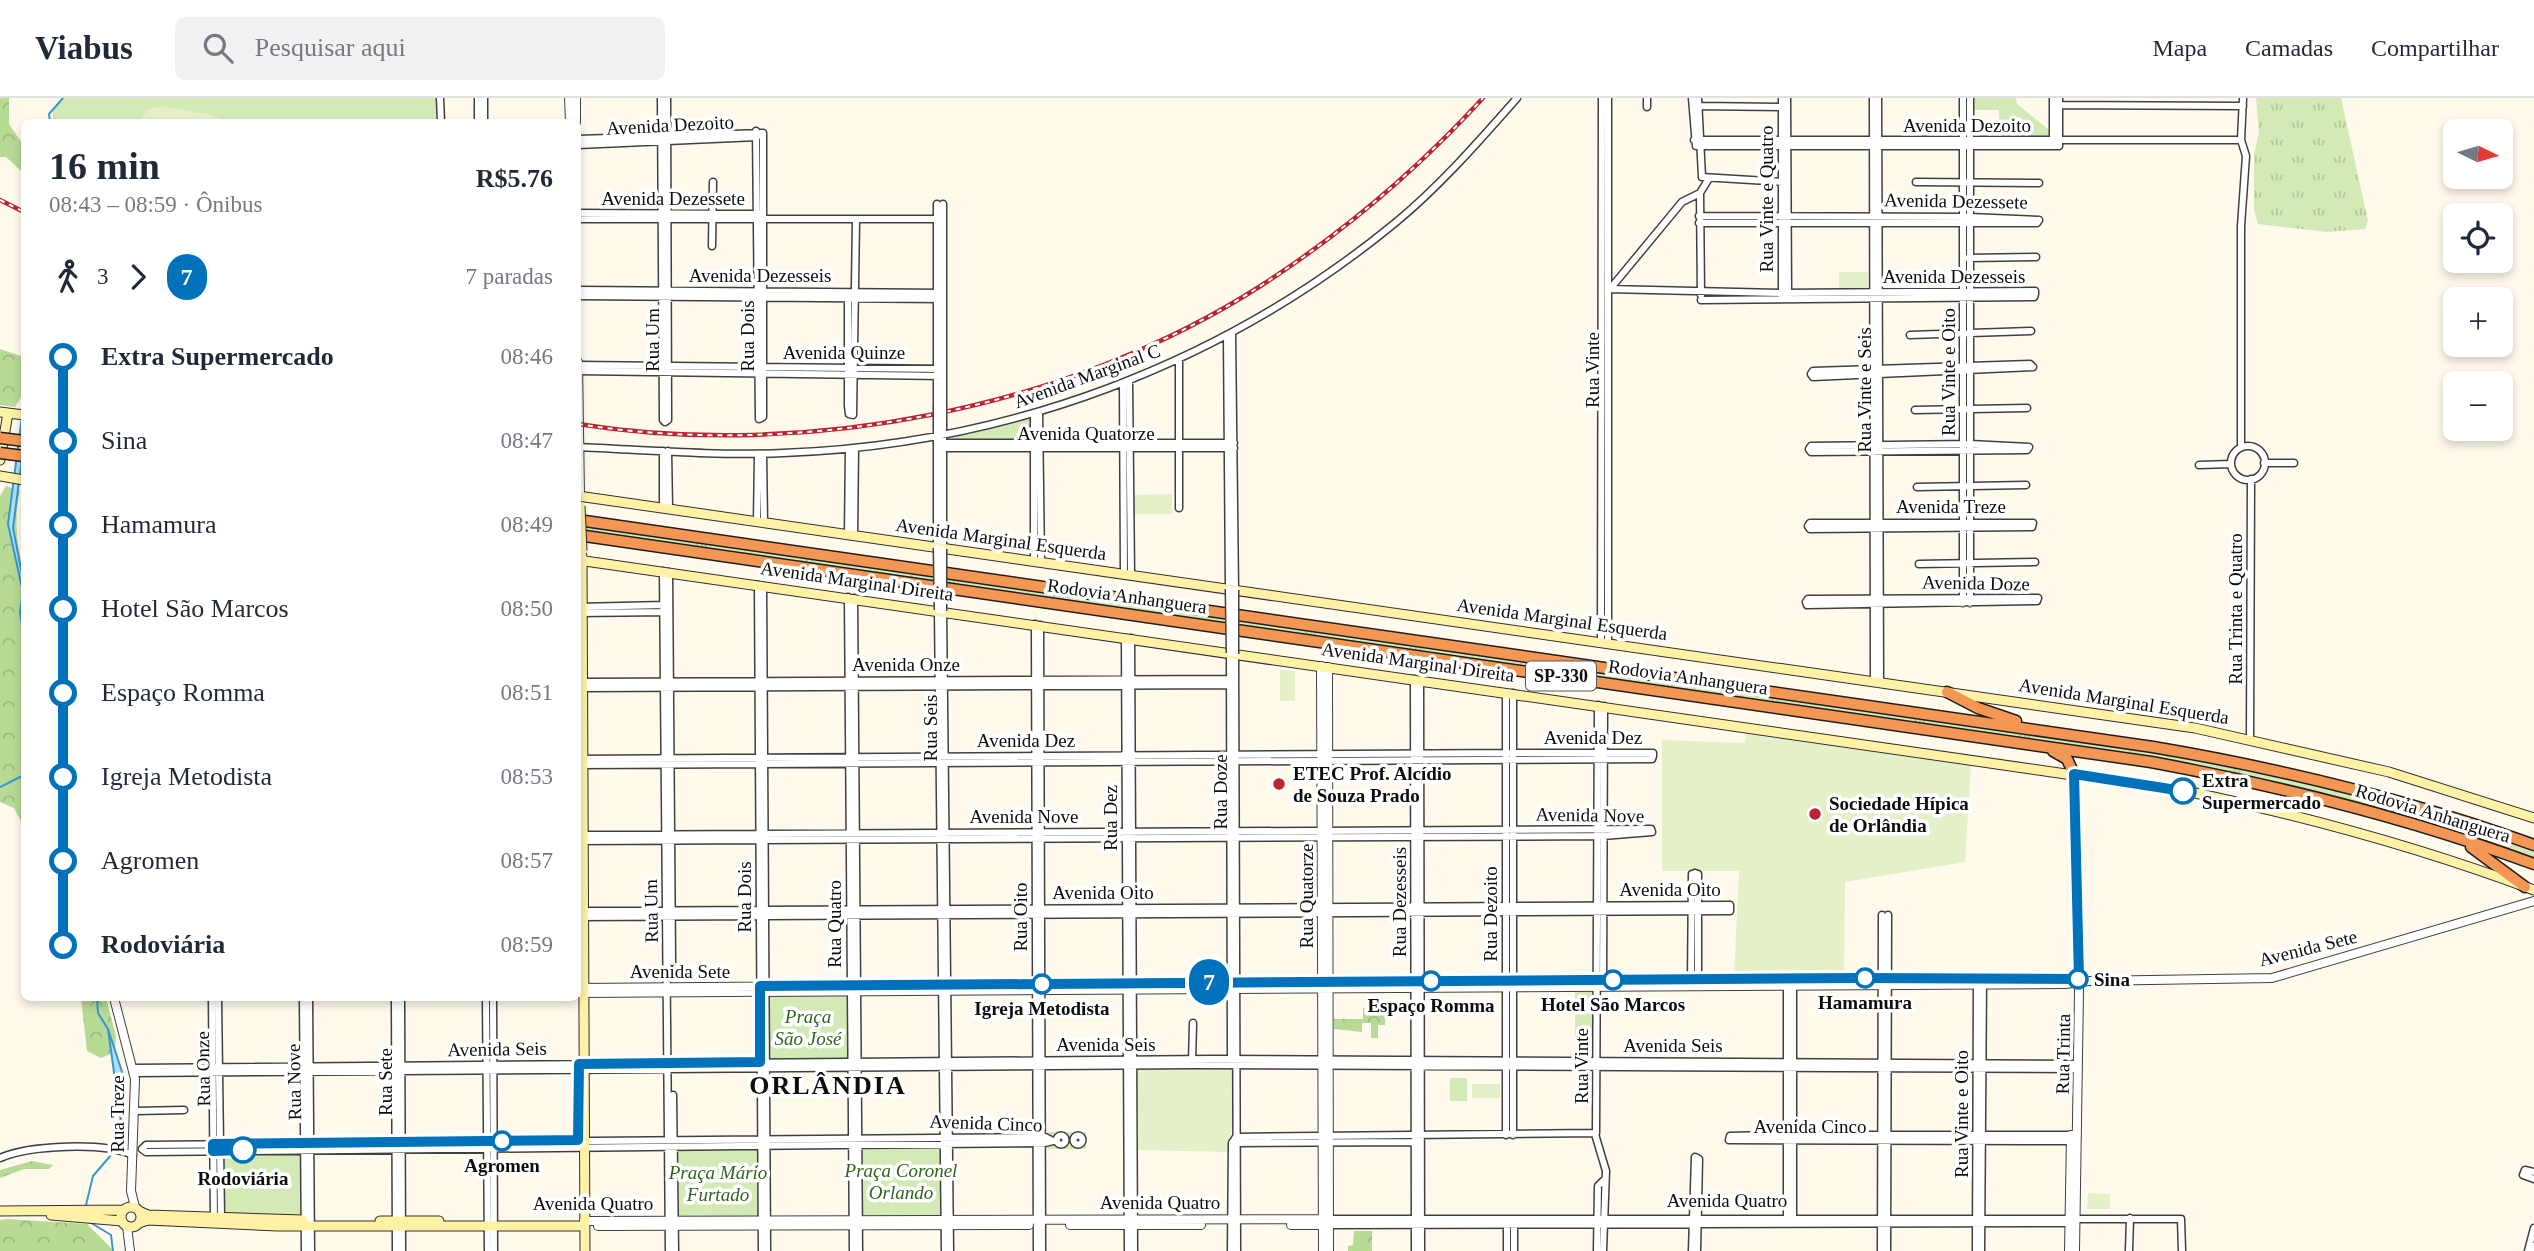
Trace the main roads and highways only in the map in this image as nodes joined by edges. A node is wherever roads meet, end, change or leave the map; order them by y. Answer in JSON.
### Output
{"nodes":[{"id":1,"x":12,"y":414,"type":"edge"},
{"id":2,"x":0,"y":438,"type":"edge"},
{"id":3,"x":21,"y":441,"type":"edge"},
{"id":4,"x":0,"y":453,"type":"edge"},
{"id":5,"x":21,"y":456,"type":"edge"},
{"id":6,"x":0,"y":460,"type":"edge"},
{"id":7,"x":2,"y":477,"type":"edge"},
{"id":8,"x":21,"y":480,"type":"edge"},
{"id":9,"x":581,"y":499,"type":"edge"},
{"id":10,"x":581,"y":520,"type":"edge"},
{"id":11,"x":581,"y":535,"type":"edge"},
{"id":12,"x":581,"y":557,"type":"edge"},
{"id":13,"x":1947,"y":692,"type":"junction"},
{"id":14,"x":2045,"y":730,"type":"junction"},
{"id":15,"x":2024,"y":743,"type":"junction"},
{"id":16,"x":2074,"y":774,"type":"junction"},
{"id":17,"x":2534,"y":818,"type":"edge"},
{"id":18,"x":2433,"y":829,"type":"junction"},
{"id":19,"x":2534,"y":845,"type":"edge"},
{"id":20,"x":2534,"y":864,"type":"edge"},
{"id":21,"x":2530,"y":889,"type":"edge"},
{"id":22,"x":580,"y":1001,"type":"edge"},
{"id":23,"x":131,"y":1209,"type":"junction"},
{"id":24,"x":0,"y":1211,"type":"edge"},
{"id":25,"x":107,"y":1215,"type":"junction"},
{"id":26,"x":186,"y":1219,"type":"junction"},
{"id":27,"x":582,"y":1223,"type":"junction"},
{"id":28,"x":131,"y":1224,"type":"junction"},
{"id":29,"x":579,"y":1251,"type":"edge"},
{"id":30,"x":585,"y":1251,"type":"edge"}],
"edges":[{"from":1,"to":6,"type":"main road"},
{"from":2,"to":3,"type":"highway","bridge":true},
{"from":4,"to":5,"type":"highway","bridge":true},
{"from":7,"to":8,"type":"main road"},
{"from":9,"to":13,"type":"main road","name":"Avenida Marginal Esquerda"},
{"from":10,"to":14,"type":"highway","name":"Rodovia Anhanguera","number":"SP-330"},
{"from":11,"to":15,"type":"highway","name":"Rodovia Anhanguera","number":"SP-330"},
{"from":12,"to":16,"type":"main road","name":"Avenida Marginal Direita"},
{"from":13,"to":14,"type":"highway"},
{"from":13,"to":17,"type":"main road","name":"Avenida Marginal Esquerda"},
{"from":14,"to":19,"type":"highway","name":"Rodovia Anhanguera","number":"SP-330"},
{"from":15,"to":16,"type":"highway"},
{"from":15,"to":18,"type":"highway","name":"Rodovia Anhanguera","number":"SP-330"},
{"from":16,"to":21,"type":"main road","name":"Avenida Marginal Direita"},
{"from":18,"to":20,"type":"highway","name":"Rodovia Anhanguera","number":"SP-330"},
{"from":18,"to":21,"type":"highway"},
{"from":22,"to":27,"type":"main road"},
{"from":23,"to":25,"type":"main road","name":"Avenida Quatro"},
{"from":23,"to":26,"type":"main road","name":"Avenida Quatro"},
{"from":23,"to":28,"type":"main road"},
{"from":23,"to":28,"type":"main road"},
{"from":24,"to":25,"type":"main road"},
{"from":25,"to":28,"type":"main road","name":"Avenida Quatro"},
{"from":26,"to":27,"type":"main road","name":"Avenida Quatro"},
{"from":26,"to":28,"type":"main road","name":"Avenida Quatro"},
{"from":27,"to":29,"type":"main road"},
{"from":27,"to":30,"type":"main road"}]}
